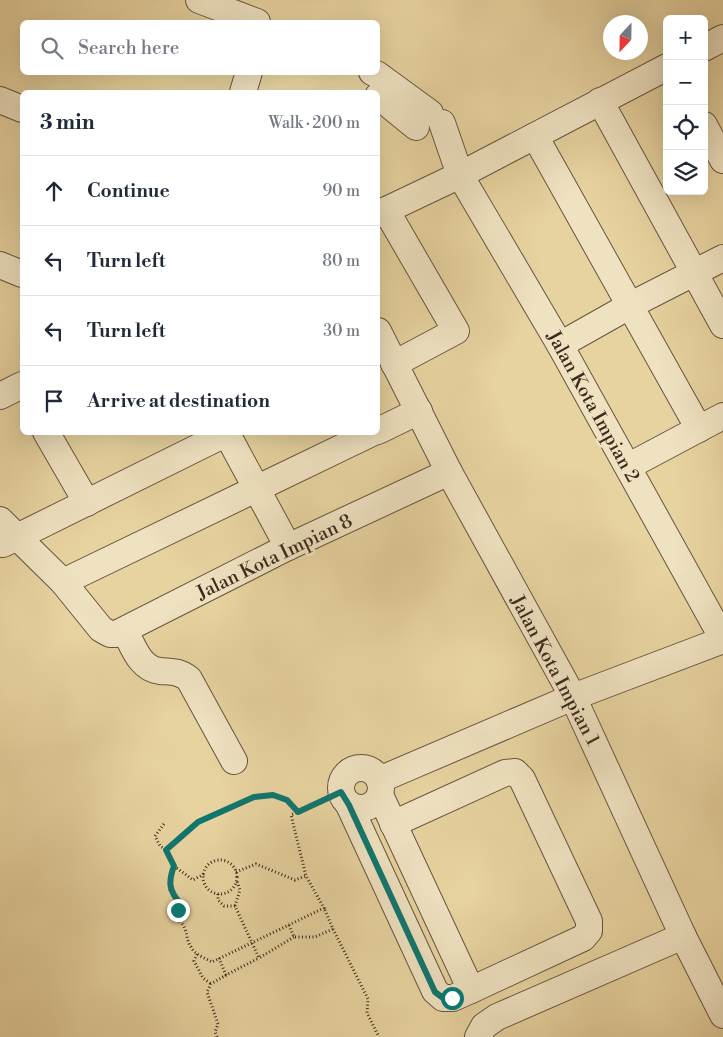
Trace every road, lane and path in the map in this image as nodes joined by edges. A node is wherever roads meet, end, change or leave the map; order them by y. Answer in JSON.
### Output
{"nodes":[{"id":1,"x":199,"y":0,"type":"edge"},
{"id":2,"x":252,"y":20,"type":"edge"},
{"id":3,"x":663,"y":69,"type":"edge"},
{"id":4,"x":248,"y":75,"type":"edge"},
{"id":5,"x":363,"y":75,"type":"edge"},
{"id":6,"x":378,"y":75,"type":"edge"},
{"id":7,"x":244,"y":90,"type":"edge"},
{"id":8,"x":372,"y":90,"type":"edge"},
{"id":9,"x":380,"y":97,"type":"edge"},
{"id":10,"x":0,"y":100,"type":"edge"},
{"id":11,"x":600,"y":101,"type":"junction"},
{"id":12,"x":20,"y":108,"type":"edge"},
{"id":13,"x":429,"y":126,"type":"junction"},
{"id":14,"x":708,"y":132,"type":"edge"},
{"id":15,"x":535,"y":136,"type":"junction"},
{"id":16,"x":723,"y":160,"type":"edge"},
{"id":17,"x":456,"y":165,"type":"junction"},
{"id":18,"x":382,"y":212,"type":"edge"},
{"id":19,"x":723,"y":258,"type":"edge"},
{"id":20,"x":0,"y":265,"type":"edge"},
{"id":21,"x":20,"y":273,"type":"edge"},
{"id":22,"x":694,"y":273,"type":"junction"},
{"id":23,"x":631,"y":305,"type":"junction"},
{"id":24,"x":723,"y":324,"type":"edge"},
{"id":25,"x":560,"y":345,"type":"junction"},
{"id":26,"x":385,"y":352,"type":"edge"},
{"id":27,"x":419,"y":411,"type":"junction"},
{"id":28,"x":723,"y":416,"type":"edge"},
{"id":29,"x":699,"y":429,"type":"junction"},
{"id":30,"x":380,"y":430,"type":"edge"},
{"id":31,"x":54,"y":435,"type":"edge"},
{"id":32,"x":223,"y":435,"type":"edge"},
{"id":33,"x":228,"y":435,"type":"edge"},
{"id":34,"x":368,"y":435,"type":"edge"},
{"id":35,"x":629,"y":466,"type":"junction"},
{"id":36,"x":448,"y":472,"type":"junction"},
{"id":37,"x":258,"y":489,"type":"junction"},
{"id":38,"x":87,"y":503,"type":"junction"},
{"id":39,"x":6,"y":534,"type":"edge"},
{"id":40,"x":288,"y":547,"type":"junction"},
{"id":41,"x":63,"y":582,"type":"junction"},
{"id":42,"x":113,"y":630,"type":"junction"},
{"id":43,"x":723,"y":639,"type":"edge"},
{"id":44,"x":574,"y":697,"type":"junction"},
{"id":45,"x":234,"y":761,"type":"dead end"},
{"id":46,"x":380,"y":788,"type":"junction"},
{"id":47,"x":345,"y":799,"type":"junction"},
{"id":48,"x":298,"y":812,"type":"junction"},
{"id":49,"x":164,"y":824,"type":"dead end"},
{"id":50,"x":393,"y":824,"type":"junction"},
{"id":51,"x":166,"y":850,"type":"junction"},
{"id":52,"x":174,"y":866,"type":"junction"},
{"id":53,"x":236,"y":872,"type":"junction"},
{"id":54,"x":204,"y":874,"type":"junction"},
{"id":55,"x":306,"y":876,"type":"junction"},
{"id":56,"x":237,"y":880,"type":"junction"},
{"id":57,"x":218,"y":894,"type":"junction"},
{"id":58,"x":235,"y":906,"type":"junction"},
{"id":59,"x":324,"y":908,"type":"junction"},
{"id":60,"x":289,"y":925,"type":"junction"},
{"id":61,"x":333,"y":929,"type":"junction"},
{"id":62,"x":683,"y":936,"type":"junction"},
{"id":63,"x":294,"y":938,"type":"junction"},
{"id":64,"x":253,"y":942,"type":"junction"},
{"id":65,"x":197,"y":954,"type":"junction"},
{"id":66,"x":219,"y":958,"type":"junction"},
{"id":67,"x":259,"y":958,"type":"junction"},
{"id":68,"x":226,"y":975,"type":"junction"},
{"id":69,"x":211,"y":984,"type":"junction"},
{"id":70,"x":471,"y":990,"type":"junction"},
{"id":71,"x":723,"y":1015,"type":"edge"},
{"id":72,"x":217,"y":1037,"type":"edge"},
{"id":73,"x":379,"y":1037,"type":"edge"},
{"id":74,"x":478,"y":1037,"type":"edge"}],
"edges":[{"from":1,"to":2,"type":"street"},
{"from":3,"to":11,"type":"street"},
{"from":4,"to":7,"type":"street"},
{"from":5,"to":8,"type":"street"},
{"from":6,"to":13,"type":"street"},
{"from":9,"to":13,"type":"street"},
{"from":10,"to":12,"type":"street"},
{"from":11,"to":15,"type":"street"},
{"from":11,"to":22,"type":"street"},
{"from":13,"to":17,"type":"street","name":"Jalan Kota Impian 2"},
{"from":14,"to":16,"type":"street"},
{"from":15,"to":17,"type":"street"},
{"from":15,"to":23,"type":"street"},
{"from":17,"to":18,"type":"street"},
{"from":17,"to":25,"type":"street","name":"Jalan Kota Impian 2"},
{"from":18,"to":26,"type":"street"},
{"from":19,"to":22,"type":"street"},
{"from":20,"to":21,"type":"street"},
{"from":22,"to":23,"type":"street"},
{"from":22,"to":24,"type":"street"},
{"from":23,"to":25,"type":"street"},
{"from":23,"to":29,"type":"street"},
{"from":25,"to":35,"type":"street","name":"Jalan Kota Impian 2"},
{"from":26,"to":27,"type":"street","name":"Jalan Kota Impian 1"},
{"from":27,"to":30,"type":"street"},
{"from":27,"to":36,"type":"street","name":"Jalan Kota Impian 1"},
{"from":28,"to":29,"type":"street"},
{"from":29,"to":35,"type":"street"},
{"from":31,"to":38,"type":"street"},
{"from":32,"to":38,"type":"street"},
{"from":33,"to":37,"type":"street"},
{"from":34,"to":37,"type":"street"},
{"from":35,"to":43,"type":"street","name":"Jalan Kota Impian 2"},
{"from":36,"to":40,"type":"street","name":"Jalan Kota Impian 8"},
{"from":36,"to":44,"type":"street","name":"Jalan Kota Impian 1"},
{"from":37,"to":40,"type":"street"},
{"from":37,"to":41,"type":"street"},
{"from":38,"to":39,"type":"street"},
{"from":39,"to":41,"type":"street"},
{"from":40,"to":42,"type":"street","name":"Jalan Kota Impian 8"},
{"from":41,"to":42,"type":"street"},
{"from":42,"to":45,"type":"street"},
{"from":43,"to":44,"type":"street"},
{"from":44,"to":46,"type":"street"},
{"from":44,"to":62,"type":"street","name":"Jalan Kota Impian 1"},
{"from":46,"to":47,"type":"street"},
{"from":46,"to":47,"type":"street"},
{"from":46,"to":50,"type":"street"},
{"from":47,"to":48,"type":"path"},
{"from":47,"to":70,"type":"street"},
{"from":48,"to":51,"type":"path"},
{"from":48,"to":55,"type":"path"},
{"from":49,"to":51,"type":"path"},
{"from":50,"to":70,"type":"street"},
{"from":50,"to":70,"type":"street"},
{"from":51,"to":52,"type":"path"},
{"from":52,"to":54,"type":"path"},
{"from":52,"to":65,"type":"path"},
{"from":53,"to":54,"type":"path"},
{"from":53,"to":55,"type":"path"},
{"from":53,"to":56,"type":"path"},
{"from":54,"to":57,"type":"path"},
{"from":55,"to":59,"type":"path"},
{"from":56,"to":57,"type":"path"},
{"from":56,"to":58,"type":"path"},
{"from":57,"to":58,"type":"path"},
{"from":58,"to":64,"type":"path"},
{"from":59,"to":60,"type":"path"},
{"from":59,"to":61,"type":"path"},
{"from":60,"to":63,"type":"path"},
{"from":60,"to":64,"type":"path"},
{"from":61,"to":63,"type":"path"},
{"from":61,"to":73,"type":"path"},
{"from":62,"to":71,"type":"street","name":"Jalan Kota Impian 1"},
{"from":62,"to":74,"type":"street"},
{"from":63,"to":67,"type":"path"},
{"from":64,"to":66,"type":"path"},
{"from":64,"to":67,"type":"path"},
{"from":65,"to":66,"type":"path"},
{"from":65,"to":69,"type":"path"},
{"from":66,"to":68,"type":"path"},
{"from":67,"to":68,"type":"path"},
{"from":68,"to":69,"type":"path"},
{"from":69,"to":72,"type":"path"}]}
